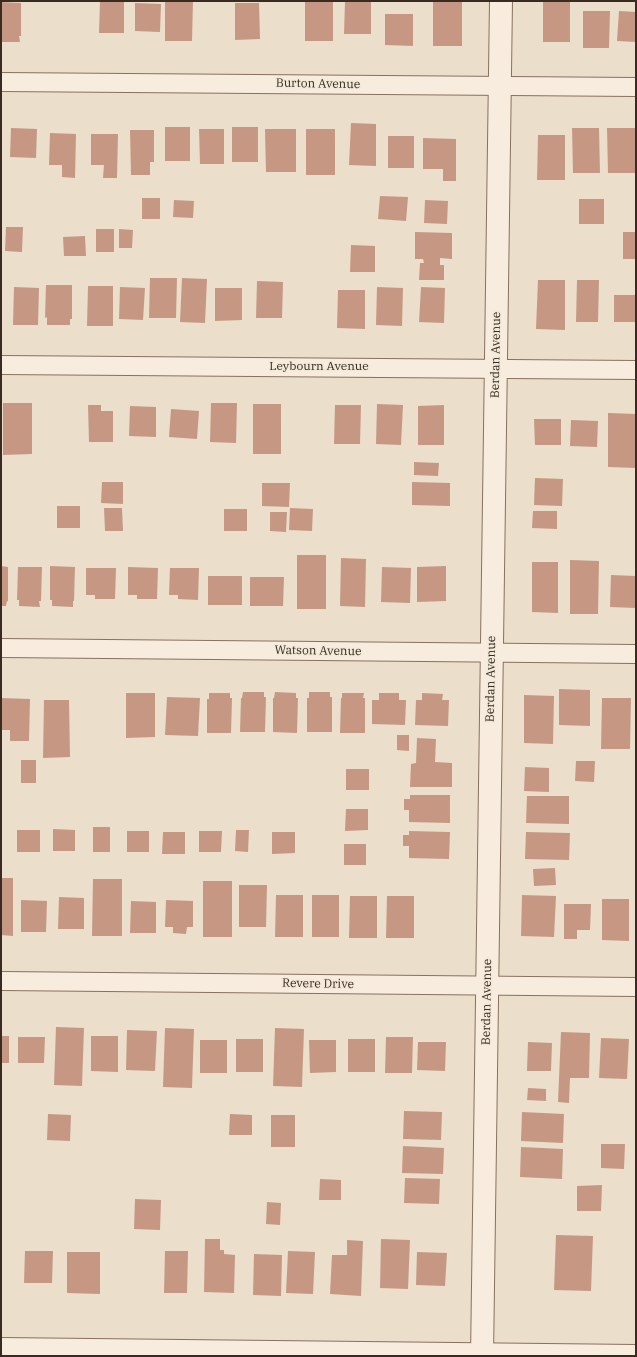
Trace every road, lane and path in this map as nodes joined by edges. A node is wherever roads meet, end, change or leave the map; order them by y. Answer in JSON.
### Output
{"nodes":[{"id":1,"x":501,"y":1,"type":"edge"},
{"id":2,"x":1,"y":82,"type":"edge"},
{"id":3,"x":500,"y":86,"type":"junction"},
{"id":4,"x":636,"y":87,"type":"edge"},
{"id":5,"x":1,"y":365,"type":"edge"},
{"id":6,"x":496,"y":369,"type":"junction"},
{"id":7,"x":636,"y":370,"type":"edge"},
{"id":8,"x":1,"y":648,"type":"edge"},
{"id":9,"x":492,"y":653,"type":"junction"},
{"id":10,"x":636,"y":654,"type":"edge"},
{"id":11,"x":1,"y":981,"type":"edge"},
{"id":12,"x":487,"y":986,"type":"junction"},
{"id":13,"x":636,"y":987,"type":"edge"},
{"id":14,"x":1,"y":1348,"type":"edge"},
{"id":15,"x":482,"y":1354,"type":"edge"},
{"id":16,"x":636,"y":1354,"type":"edge"}],
"edges":[{"from":1,"to":3,"type":"street","name":"Berdan Avenue"},
{"from":2,"to":3,"type":"street","name":"Burton Avenue"},
{"from":3,"to":4,"type":"street","name":"Burton Avenue"},
{"from":3,"to":6,"type":"street","name":"Berdan Avenue"},
{"from":5,"to":6,"type":"street","name":"Leybourn Avenue"},
{"from":6,"to":7,"type":"street","name":"Leybourn Avenue"},
{"from":6,"to":9,"type":"street","name":"Berdan Avenue"},
{"from":8,"to":9,"type":"street","name":"Watson Avenue"},
{"from":9,"to":10,"type":"street","name":"Watson Avenue"},
{"from":9,"to":12,"type":"street","name":"Berdan Avenue"},
{"from":11,"to":12,"type":"street","name":"Revere Drive"},
{"from":12,"to":13,"type":"street","name":"Revere Drive"},
{"from":12,"to":15,"type":"street","name":"Berdan Avenue"},
{"from":14,"to":15,"type":"street"},
{"from":15,"to":16,"type":"street"}]}
